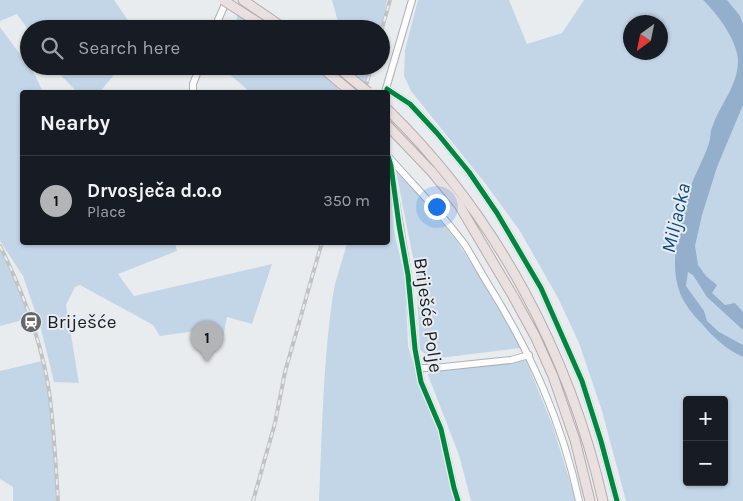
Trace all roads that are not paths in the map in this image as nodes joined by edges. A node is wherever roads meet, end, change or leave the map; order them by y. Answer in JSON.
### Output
{"nodes":[{"id":1,"x":225,"y":0,"type":"edge"},
{"id":2,"x":243,"y":0,"type":"edge"},
{"id":3,"x":250,"y":0,"type":"edge"},
{"id":4,"x":412,"y":0,"type":"edge"},
{"id":5,"x":217,"y":20,"type":"edge"},
{"id":6,"x":255,"y":20,"type":"edge"},
{"id":7,"x":272,"y":20,"type":"edge"},
{"id":8,"x":279,"y":20,"type":"edge"},
{"id":9,"x":196,"y":75,"type":"edge"},
{"id":10,"x":331,"y":75,"type":"edge"},
{"id":11,"x":347,"y":75,"type":"edge"},
{"id":12,"x":193,"y":90,"type":"edge"},
{"id":13,"x":349,"y":90,"type":"edge"},
{"id":14,"x":366,"y":90,"type":"edge"},
{"id":15,"x":386,"y":90,"type":"edge"},
{"id":16,"x":390,"y":92,"type":"edge"},
{"id":17,"x":390,"y":113,"type":"edge"},
{"id":18,"x":390,"y":128,"type":"edge"},
{"id":19,"x":390,"y":159,"type":"edge"},
{"id":20,"x":390,"y":169,"type":"edge"},
{"id":21,"x":529,"y":355,"type":"junction"},
{"id":22,"x":418,"y":368,"type":"junction"},
{"id":23,"x":458,"y":501,"type":"edge"},
{"id":24,"x":579,"y":501,"type":"edge"},
{"id":25,"x":590,"y":501,"type":"edge"},
{"id":26,"x":604,"y":501,"type":"edge"},
{"id":27,"x":617,"y":501,"type":"edge"}],
"edges":[{"from":1,"to":5,"type":"street"},
{"from":1,"to":6,"type":"highway","bridge":true},
{"from":2,"to":7,"type":"highway"},
{"from":3,"to":8,"type":"highway"},
{"from":4,"to":15,"type":"street"},
{"from":9,"to":12,"type":"street"},
{"from":10,"to":13,"type":"highway"},
{"from":11,"to":14,"type":"highway","bridge":true},
{"from":16,"to":27,"type":"street"},
{"from":17,"to":26,"type":"highway"},
{"from":18,"to":25,"type":"highway"},
{"from":19,"to":21,"type":"street","name":"Briješće Polje"},
{"from":20,"to":22,"type":"street","name":"Briješće Polje"},
{"from":21,"to":22,"type":"street"},
{"from":21,"to":24,"type":"street","name":"Briješće Polje"},
{"from":22,"to":23,"type":"street","name":"Briješće Polje"}]}
